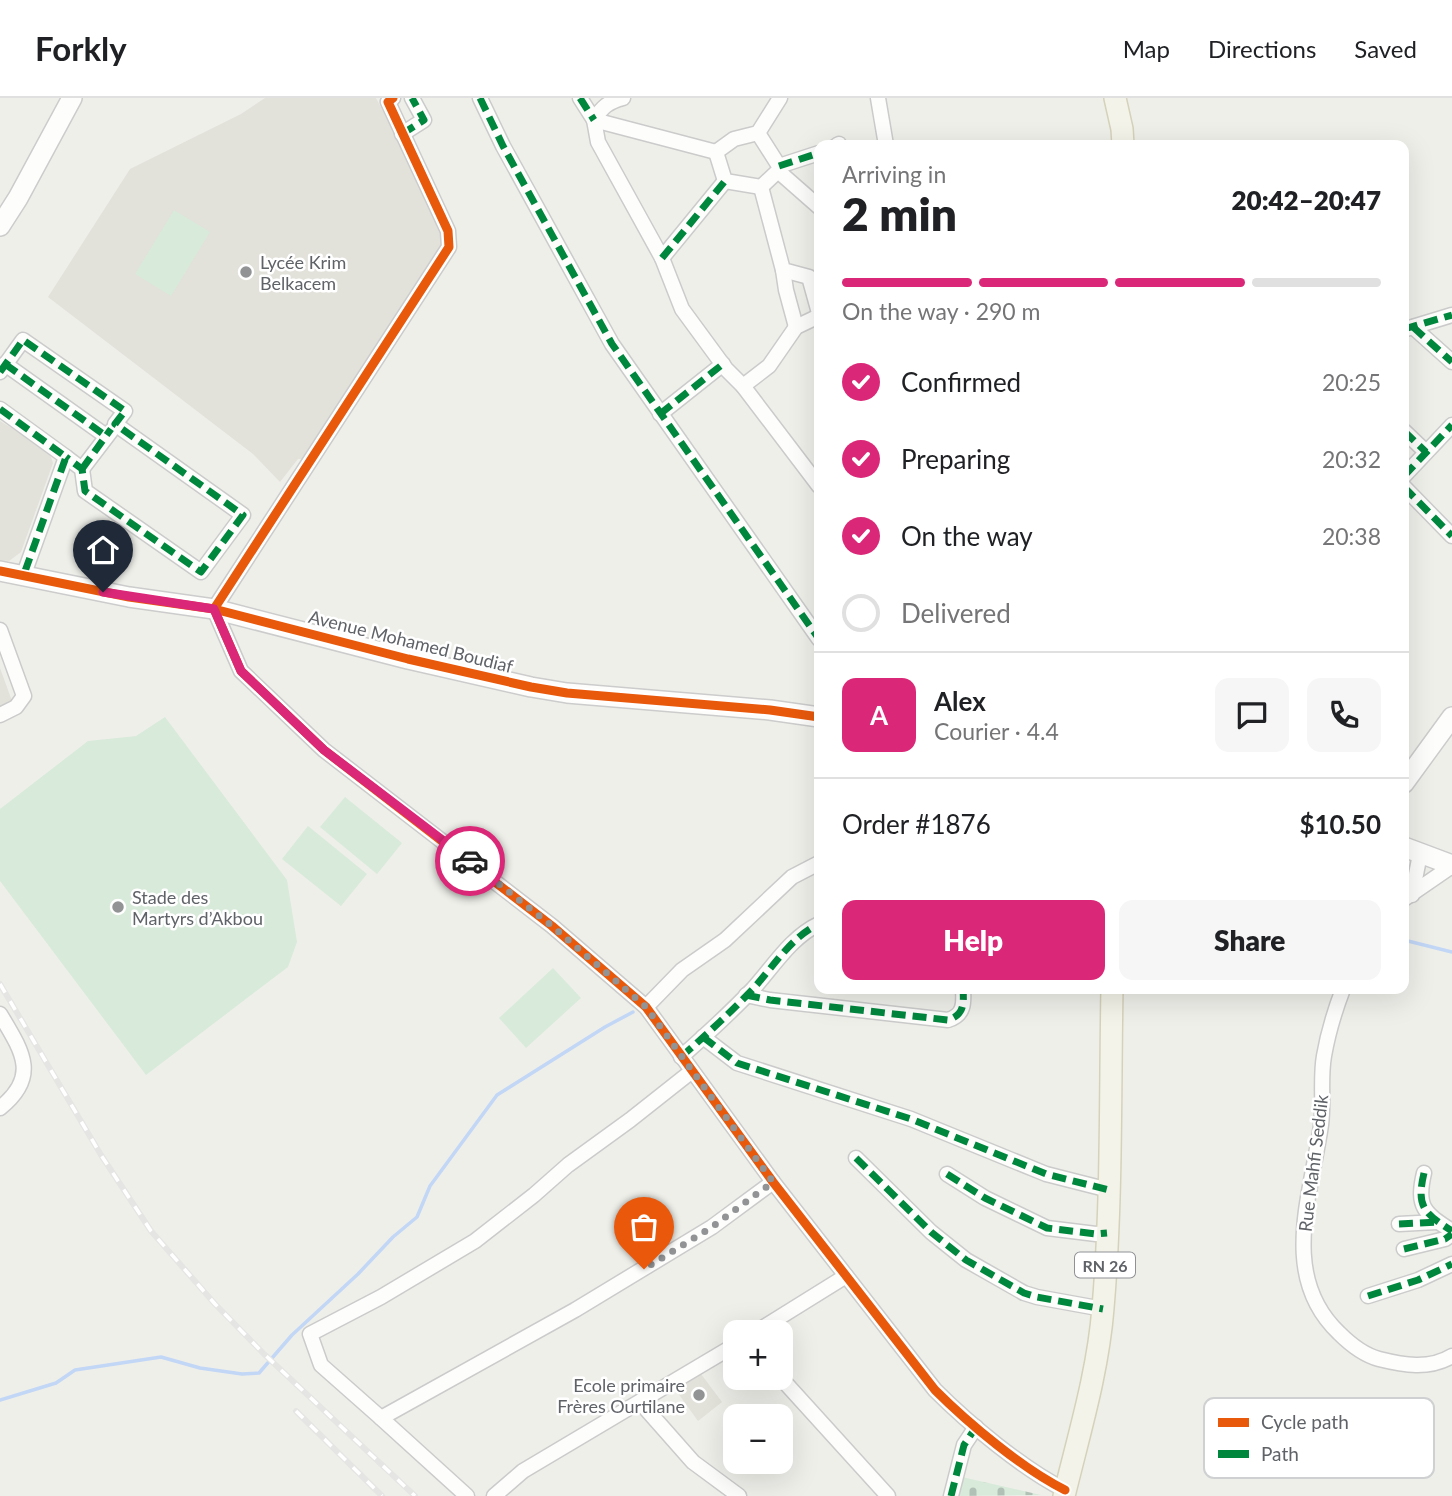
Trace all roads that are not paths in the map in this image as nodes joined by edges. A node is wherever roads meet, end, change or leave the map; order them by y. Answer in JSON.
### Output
{"nodes":[{"id":1,"x":72,"y":98,"type":"edge"},
{"id":2,"x":393,"y":98,"type":"edge"},
{"id":3,"x":412,"y":98,"type":"edge"},
{"id":4,"x":480,"y":98,"type":"edge"},
{"id":5,"x":580,"y":98,"type":"edge"},
{"id":6,"x":623,"y":98,"type":"edge"},
{"id":7,"x":780,"y":98,"type":"edge"},
{"id":8,"x":878,"y":98,"type":"edge"},
{"id":9,"x":1115,"y":98,"type":"edge"},
{"id":10,"x":594,"y":120,"type":"junction"},
{"id":11,"x":758,"y":133,"type":"junction"},
{"id":12,"x":402,"y":134,"type":"junction"},
{"id":13,"x":885,"y":140,"type":"edge"},
{"id":14,"x":1123,"y":140,"type":"edge"},
{"id":15,"x":716,"y":152,"type":"junction"},
{"id":16,"x":814,"y":155,"type":"edge"},
{"id":17,"x":778,"y":169,"type":"junction"},
{"id":18,"x":725,"y":181,"type":"junction"},
{"id":19,"x":761,"y":187,"type":"junction"},
{"id":20,"x":814,"y":202,"type":"edge"},
{"id":21,"x":0,"y":226,"type":"edge"},
{"id":22,"x":662,"y":258,"type":"junction"},
{"id":23,"x":783,"y":270,"type":"junction"},
{"id":24,"x":814,"y":296,"type":"edge"},
{"id":25,"x":1452,"y":315,"type":"edge"},
{"id":26,"x":814,"y":317,"type":"edge"},
{"id":27,"x":796,"y":327,"type":"junction"},
{"id":28,"x":1409,"y":328,"type":"edge"},
{"id":29,"x":1409,"y":329,"type":"edge"},
{"id":30,"x":1452,"y":362,"type":"edge"},
{"id":31,"x":723,"y":365,"type":"junction"},
{"id":32,"x":3,"y":368,"type":"edge"},
{"id":33,"x":743,"y":386,"type":"junction"},
{"id":34,"x":0,"y":409,"type":"edge"},
{"id":35,"x":660,"y":414,"type":"junction"},
{"id":36,"x":116,"y":424,"type":"junction"},
{"id":37,"x":1452,"y":425,"type":"edge"},
{"id":38,"x":1409,"y":435,"type":"edge"},
{"id":39,"x":106,"y":436,"type":"junction"},
{"id":40,"x":1426,"y":452,"type":"junction"},
{"id":41,"x":66,"y":457,"type":"junction"},
{"id":42,"x":82,"y":469,"type":"junction"},
{"id":43,"x":1409,"y":471,"type":"edge"},
{"id":44,"x":814,"y":479,"type":"edge"},
{"id":45,"x":1409,"y":492,"type":"edge"},
{"id":46,"x":1452,"y":536,"type":"edge"},
{"id":47,"x":0,"y":571,"type":"edge"},
{"id":48,"x":24,"y":574,"type":"junction"},
{"id":49,"x":214,"y":609,"type":"junction"},
{"id":50,"x":0,"y":629,"type":"edge"},
{"id":51,"x":814,"y":632,"type":"edge"},
{"id":52,"x":0,"y":715,"type":"edge"},
{"id":53,"x":814,"y":716,"type":"edge"},
{"id":54,"x":1452,"y":717,"type":"edge"},
{"id":55,"x":1409,"y":776,"type":"edge"},
{"id":56,"x":1412,"y":851,"type":"edge"},
{"id":57,"x":1452,"y":865,"type":"edge"},
{"id":58,"x":814,"y":866,"type":"edge"},
{"id":59,"x":1409,"y":886,"type":"edge"},
{"id":60,"x":1409,"y":896,"type":"edge"},
{"id":61,"x":814,"y":926,"type":"edge"},
{"id":62,"x":963,"y":994,"type":"edge"},
{"id":63,"x":1102,"y":994,"type":"edge"},
{"id":64,"x":1112,"y":994,"type":"edge"},
{"id":65,"x":1121,"y":994,"type":"edge"},
{"id":66,"x":1341,"y":994,"type":"edge"},
{"id":67,"x":747,"y":995,"type":"junction"},
{"id":68,"x":646,"y":1007,"type":"junction"},
{"id":69,"x":0,"y":1014,"type":"edge"},
{"id":70,"x":1111,"y":1029,"type":"junction"},
{"id":71,"x":703,"y":1037,"type":"junction"},
{"id":72,"x":681,"y":1057,"type":"junction"},
{"id":73,"x":692,"y":1071,"type":"junction"},
{"id":74,"x":0,"y":1108,"type":"edge"},
{"id":75,"x":856,"y":1158,"type":"dead end"},
{"id":76,"x":1424,"y":1173,"type":"dead end"},
{"id":77,"x":947,"y":1174,"type":"dead end"},
{"id":78,"x":773,"y":1182,"type":"junction"},
{"id":79,"x":1109,"y":1190,"type":"junction"},
{"id":80,"x":1437,"y":1222,"type":"junction"},
{"id":81,"x":1399,"y":1224,"type":"dead end"},
{"id":82,"x":1107,"y":1233,"type":"junction"},
{"id":83,"x":1452,"y":1233,"type":"edge"},
{"id":84,"x":1404,"y":1249,"type":"dead end"},
{"id":85,"x":1452,"y":1264,"type":"edge"},
{"id":86,"x":846,"y":1276,"type":"junction"},
{"id":87,"x":1368,"y":1296,"type":"dead end"},
{"id":88,"x":1103,"y":1310,"type":"junction"},
{"id":89,"x":776,"y":1320,"type":"edge"},
{"id":90,"x":723,"y":1352,"type":"edge"},
{"id":91,"x":1452,"y":1356,"type":"edge"},
{"id":92,"x":792,"y":1390,"type":"edge"},
{"id":93,"x":640,"y":1402,"type":"junction"},
{"id":94,"x":381,"y":1418,"type":"junction"},
{"id":95,"x":976,"y":1427,"type":"junction"},
{"id":96,"x":1064,"y":1493,"type":"edge"},
{"id":97,"x":467,"y":1496,"type":"edge"},
{"id":98,"x":494,"y":1496,"type":"edge"},
{"id":99,"x":739,"y":1496,"type":"edge"},
{"id":100,"x":888,"y":1496,"type":"edge"},
{"id":101,"x":951,"y":1496,"type":"edge"}],
"edges":[{"from":1,"to":21,"type":"street"},
{"from":2,"to":12,"type":"street"},
{"from":3,"to":12,"type":"street"},
{"from":4,"to":35,"type":"street"},
{"from":5,"to":10,"type":"street"},
{"from":6,"to":10,"type":"street"},
{"from":7,"to":11,"type":"street"},
{"from":8,"to":13,"type":"street"},
{"from":9,"to":14,"type":"main road"},
{"from":10,"to":15,"type":"street"},
{"from":10,"to":22,"type":"street"},
{"from":11,"to":15,"type":"street"},
{"from":11,"to":17,"type":"street"},
{"from":12,"to":49,"type":"street"},
{"from":15,"to":18,"type":"street"},
{"from":16,"to":17,"type":"street"},
{"from":17,"to":19,"type":"street"},
{"from":17,"to":20,"type":"street"},
{"from":18,"to":19,"type":"street"},
{"from":18,"to":22,"type":"street"},
{"from":19,"to":23,"type":"street"},
{"from":22,"to":31,"type":"street"},
{"from":23,"to":24,"type":"street"},
{"from":23,"to":27,"type":"street"},
{"from":25,"to":28,"type":"street"},
{"from":26,"to":27,"type":"street"},
{"from":27,"to":33,"type":"street"},
{"from":29,"to":30,"type":"street"},
{"from":31,"to":33,"type":"street"},
{"from":31,"to":35,"type":"street"},
{"from":32,"to":36,"type":"street"},
{"from":32,"to":39,"type":"street"},
{"from":33,"to":44,"type":"street"},
{"from":34,"to":41,"type":"street"},
{"from":35,"to":51,"type":"street"},
{"from":36,"to":39,"type":"street"},
{"from":36,"to":42,"type":"street"},
{"from":37,"to":40,"type":"street"},
{"from":38,"to":40,"type":"street"},
{"from":39,"to":42,"type":"street"},
{"from":40,"to":43,"type":"street"},
{"from":41,"to":42,"type":"street"},
{"from":41,"to":48,"type":"street"},
{"from":45,"to":46,"type":"street"},
{"from":47,"to":48,"type":"street","name":"Avenue Mohamed Boudiaf"},
{"from":48,"to":49,"type":"street","name":"Avenue Mohamed Boudiaf"},
{"from":49,"to":53,"type":"street","name":"Avenue Mohamed Boudiaf"},
{"from":49,"to":68,"type":"street"},
{"from":50,"to":52,"type":"street"},
{"from":54,"to":55,"type":"street"},
{"from":56,"to":57,"type":"street"},
{"from":56,"to":59,"type":"street"},
{"from":57,"to":60,"type":"street"},
{"from":58,"to":68,"type":"street"},
{"from":61,"to":67,"type":"street"},
{"from":62,"to":67,"type":"street"},
{"from":63,"to":70,"type":"main road","number":"RN 26"},
{"from":64,"to":70,"type":"main road","number":"RN 26"},
{"from":65,"to":70,"type":"main road","number":"RN 26"},
{"from":66,"to":91,"type":"street","name":"Rue Mahfi Seddik"},
{"from":67,"to":71,"type":"street"},
{"from":68,"to":72,"type":"street"},
{"from":69,"to":74,"type":"street"},
{"from":70,"to":79,"type":"main road","number":"RN 26"},
{"from":71,"to":72,"type":"street"},
{"from":71,"to":79,"type":"street"},
{"from":72,"to":73,"type":"street"},
{"from":73,"to":78,"type":"street"},
{"from":73,"to":94,"type":"street"},
{"from":75,"to":88,"type":"street"},
{"from":76,"to":80,"type":"street"},
{"from":77,"to":82,"type":"street"},
{"from":78,"to":86,"type":"street"},
{"from":78,"to":94,"type":"street"},
{"from":79,"to":82,"type":"main road","number":"RN 26"},
{"from":80,"to":81,"type":"street"},
{"from":80,"to":83,"type":"street"},
{"from":82,"to":88,"type":"main road","number":"RN 26"},
{"from":83,"to":84,"type":"street"},
{"from":85,"to":87,"type":"street"},
{"from":86,"to":89,"type":"street"},
{"from":86,"to":95,"type":"street"},
{"from":88,"to":96,"type":"main road","number":"RN 26"},
{"from":90,"to":93,"type":"street"},
{"from":92,"to":100,"type":"street"},
{"from":93,"to":98,"type":"street"},
{"from":93,"to":99,"type":"street"},
{"from":94,"to":97,"type":"street"},
{"from":95,"to":96,"type":"street"},
{"from":95,"to":101,"type":"street"}]}
